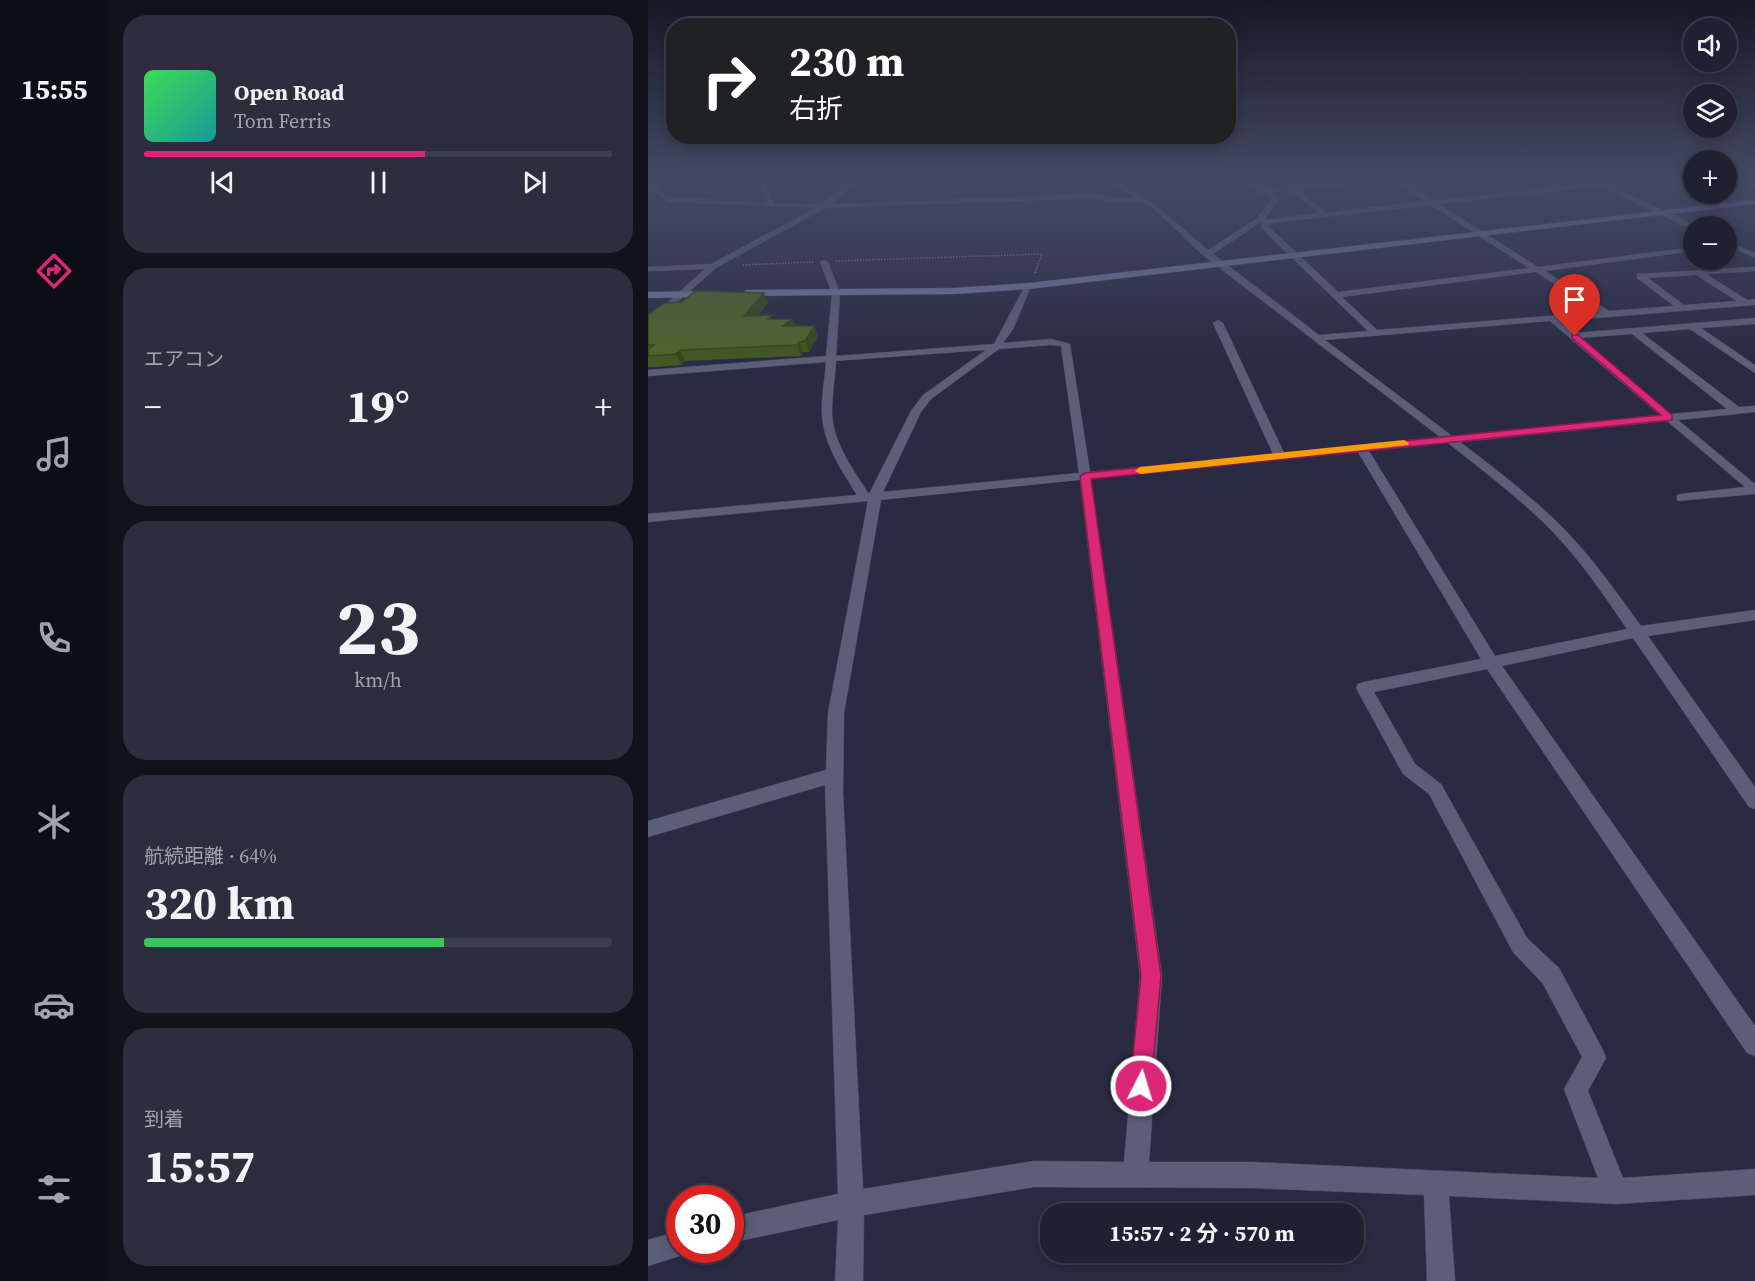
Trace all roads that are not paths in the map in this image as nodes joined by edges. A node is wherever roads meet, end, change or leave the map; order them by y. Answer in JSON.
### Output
{"nodes":[{"id":1,"x":763,"y":239,"type":"edge"},
{"id":2,"x":1189,"y":239,"type":"edge"},
{"id":3,"x":1234,"y":239,"type":"edge"},
{"id":4,"x":1277,"y":239,"type":"edge"},
{"id":5,"x":1441,"y":239,"type":"edge"},
{"id":6,"x":1489,"y":239,"type":"edge"},
{"id":7,"x":1737,"y":248,"type":"edge"},
{"id":8,"x":1683,"y":250,"type":"edge"},
{"id":9,"x":1207,"y":254,"type":"junction"},
{"id":10,"x":1295,"y":256,"type":"junction"},
{"id":11,"x":1755,"y":256,"type":"edge"},
{"id":12,"x":824,"y":262,"type":"road end"},
{"id":13,"x":1220,"y":264,"type":"junction"},
{"id":14,"x":712,"y":266,"type":"junction"},
{"id":15,"x":648,"y":269,"type":"edge"},
{"id":16,"x":1755,"y":269,"type":"edge"},
{"id":17,"x":1537,"y":270,"type":"junction"},
{"id":18,"x":1697,"y":272,"type":"junction"},
{"id":19,"x":1029,"y":286,"type":"junction"},
{"id":20,"x":836,"y":292,"type":"junction"},
{"id":21,"x":680,"y":294,"type":"junction"},
{"id":22,"x":725,"y":294,"type":"edge"},
{"id":23,"x":736,"y":294,"type":"edge"},
{"id":24,"x":648,"y":295,"type":"edge"},
{"id":25,"x":1337,"y":295,"type":"junction"},
{"id":26,"x":1750,"y":303,"type":"edge"},
{"id":27,"x":1683,"y":309,"type":"junction"},
{"id":28,"x":1609,"y":315,"type":"junction"},
{"id":29,"x":1554,"y":320,"type":"junction"},
{"id":30,"x":1755,"y":321,"type":"edge"},
{"id":31,"x":1218,"y":323,"type":"dead end"},
{"id":32,"x":648,"y":325,"type":"edge"},
{"id":33,"x":1692,"y":326,"type":"junction"},
{"id":34,"x":1634,"y":331,"type":"junction"},
{"id":35,"x":1376,"y":334,"type":"junction"},
{"id":36,"x":1575,"y":336,"type":"junction"},
{"id":37,"x":1315,"y":339,"type":"junction"},
{"id":38,"x":996,"y":347,"type":"junction"},
{"id":39,"x":1755,"y":356,"type":"edge"},
{"id":40,"x":1738,"y":358,"type":"junction"},
{"id":41,"x":833,"y":359,"type":"junction"},
{"id":42,"x":1755,"y":370,"type":"edge"},
{"id":43,"x":648,"y":373,"type":"edge"},
{"id":44,"x":1755,"y":409,"type":"edge"},
{"id":45,"x":1737,"y":411,"type":"junction"},
{"id":46,"x":1669,"y":417,"type":"junction"},
{"id":47,"x":1449,"y":438,"type":"junction"},
{"id":48,"x":1360,"y":448,"type":"junction"},
{"id":49,"x":1280,"y":456,"type":"junction"},
{"id":50,"x":1085,"y":476,"type":"junction"},
{"id":51,"x":1755,"y":490,"type":"edge"},
{"id":52,"x":870,"y":498,"type":"junction"},
{"id":53,"x":1682,"y":498,"type":"dead end"},
{"id":54,"x":648,"y":518,"type":"edge"},
{"id":55,"x":1755,"y":615,"type":"edge"},
{"id":56,"x":1638,"y":632,"type":"junction"},
{"id":57,"x":1491,"y":663,"type":"junction"},
{"id":58,"x":834,"y":775,"type":"junction"},
{"id":59,"x":1755,"y":801,"type":"edge"},
{"id":60,"x":648,"y":829,"type":"edge"},
{"id":61,"x":1755,"y":1046,"type":"edge"},
{"id":62,"x":1136,"y":1175,"type":"junction"},
{"id":63,"x":1755,"y":1182,"type":"edge"},
{"id":64,"x":1436,"y":1184,"type":"junction"},
{"id":65,"x":1616,"y":1191,"type":"junction"},
{"id":66,"x":851,"y":1204,"type":"junction"},
{"id":67,"x":744,"y":1227,"type":"edge"},
{"id":68,"x":666,"y":1248,"type":"edge"},
{"id":69,"x":648,"y":1253,"type":"edge"},
{"id":70,"x":849,"y":1281,"type":"edge"},
{"id":71,"x":1441,"y":1281,"type":"edge"}],
"edges":[{"from":1,"to":14,"type":"street"},
{"from":2,"to":9,"type":"street"},
{"from":3,"to":9,"type":"street"},
{"from":4,"to":10,"type":"street"},
{"from":5,"to":10,"type":"street"},
{"from":6,"to":17,"type":"street"},
{"from":7,"to":11,"type":"street"},
{"from":8,"to":17,"type":"street"},
{"from":9,"to":13,"type":"street"},
{"from":10,"to":13,"type":"street"},
{"from":10,"to":25,"type":"street"},
{"from":12,"to":20,"type":"street"},
{"from":13,"to":19,"type":"street"},
{"from":13,"to":37,"type":"street"},
{"from":14,"to":15,"type":"street"},
{"from":14,"to":21,"type":"street"},
{"from":16,"to":18,"type":"street"},
{"from":17,"to":25,"type":"street"},
{"from":17,"to":28,"type":"street"},
{"from":18,"to":26,"type":"street"},
{"from":18,"to":27,"type":"street"},
{"from":19,"to":20,"type":"street"},
{"from":19,"to":38,"type":"street"},
{"from":20,"to":23,"type":"street"},
{"from":20,"to":41,"type":"street"},
{"from":21,"to":22,"type":"street"},
{"from":21,"to":24,"type":"street"},
{"from":21,"to":32,"type":"street"},
{"from":25,"to":35,"type":"street"},
{"from":26,"to":27,"type":"street"},
{"from":27,"to":28,"type":"street"},
{"from":28,"to":29,"type":"street"},
{"from":29,"to":35,"type":"street"},
{"from":29,"to":36,"type":"street"},
{"from":30,"to":33,"type":"street"},
{"from":31,"to":49,"type":"street"},
{"from":33,"to":34,"type":"street"},
{"from":33,"to":40,"type":"street"},
{"from":34,"to":36,"type":"street"},
{"from":34,"to":45,"type":"street"},
{"from":35,"to":37,"type":"street"},
{"from":36,"to":46,"type":"street"},
{"from":37,"to":47,"type":"street"},
{"from":38,"to":41,"type":"street"},
{"from":38,"to":50,"type":"street"},
{"from":38,"to":52,"type":"street"},
{"from":39,"to":40,"type":"street"},
{"from":40,"to":42,"type":"street"},
{"from":41,"to":43,"type":"street"},
{"from":41,"to":52,"type":"street"},
{"from":44,"to":45,"type":"street"},
{"from":45,"to":46,"type":"street"},
{"from":46,"to":47,"type":"street"},
{"from":46,"to":51,"type":"street"},
{"from":47,"to":48,"type":"street"},
{"from":47,"to":56,"type":"street"},
{"from":48,"to":49,"type":"street"},
{"from":48,"to":57,"type":"street"},
{"from":49,"to":50,"type":"street"},
{"from":50,"to":52,"type":"street"},
{"from":50,"to":62,"type":"street"},
{"from":51,"to":53,"type":"street"},
{"from":52,"to":54,"type":"street"},
{"from":52,"to":58,"type":"street"},
{"from":55,"to":56,"type":"street"},
{"from":56,"to":57,"type":"street"},
{"from":56,"to":59,"type":"street"},
{"from":57,"to":61,"type":"street"},
{"from":57,"to":65,"type":"street"},
{"from":58,"to":60,"type":"street"},
{"from":58,"to":66,"type":"street"},
{"from":62,"to":64,"type":"street"},
{"from":62,"to":66,"type":"street"},
{"from":63,"to":65,"type":"street"},
{"from":64,"to":65,"type":"street"},
{"from":64,"to":71,"type":"street"},
{"from":66,"to":67,"type":"street"},
{"from":66,"to":70,"type":"street"},
{"from":68,"to":69,"type":"street"}]}
